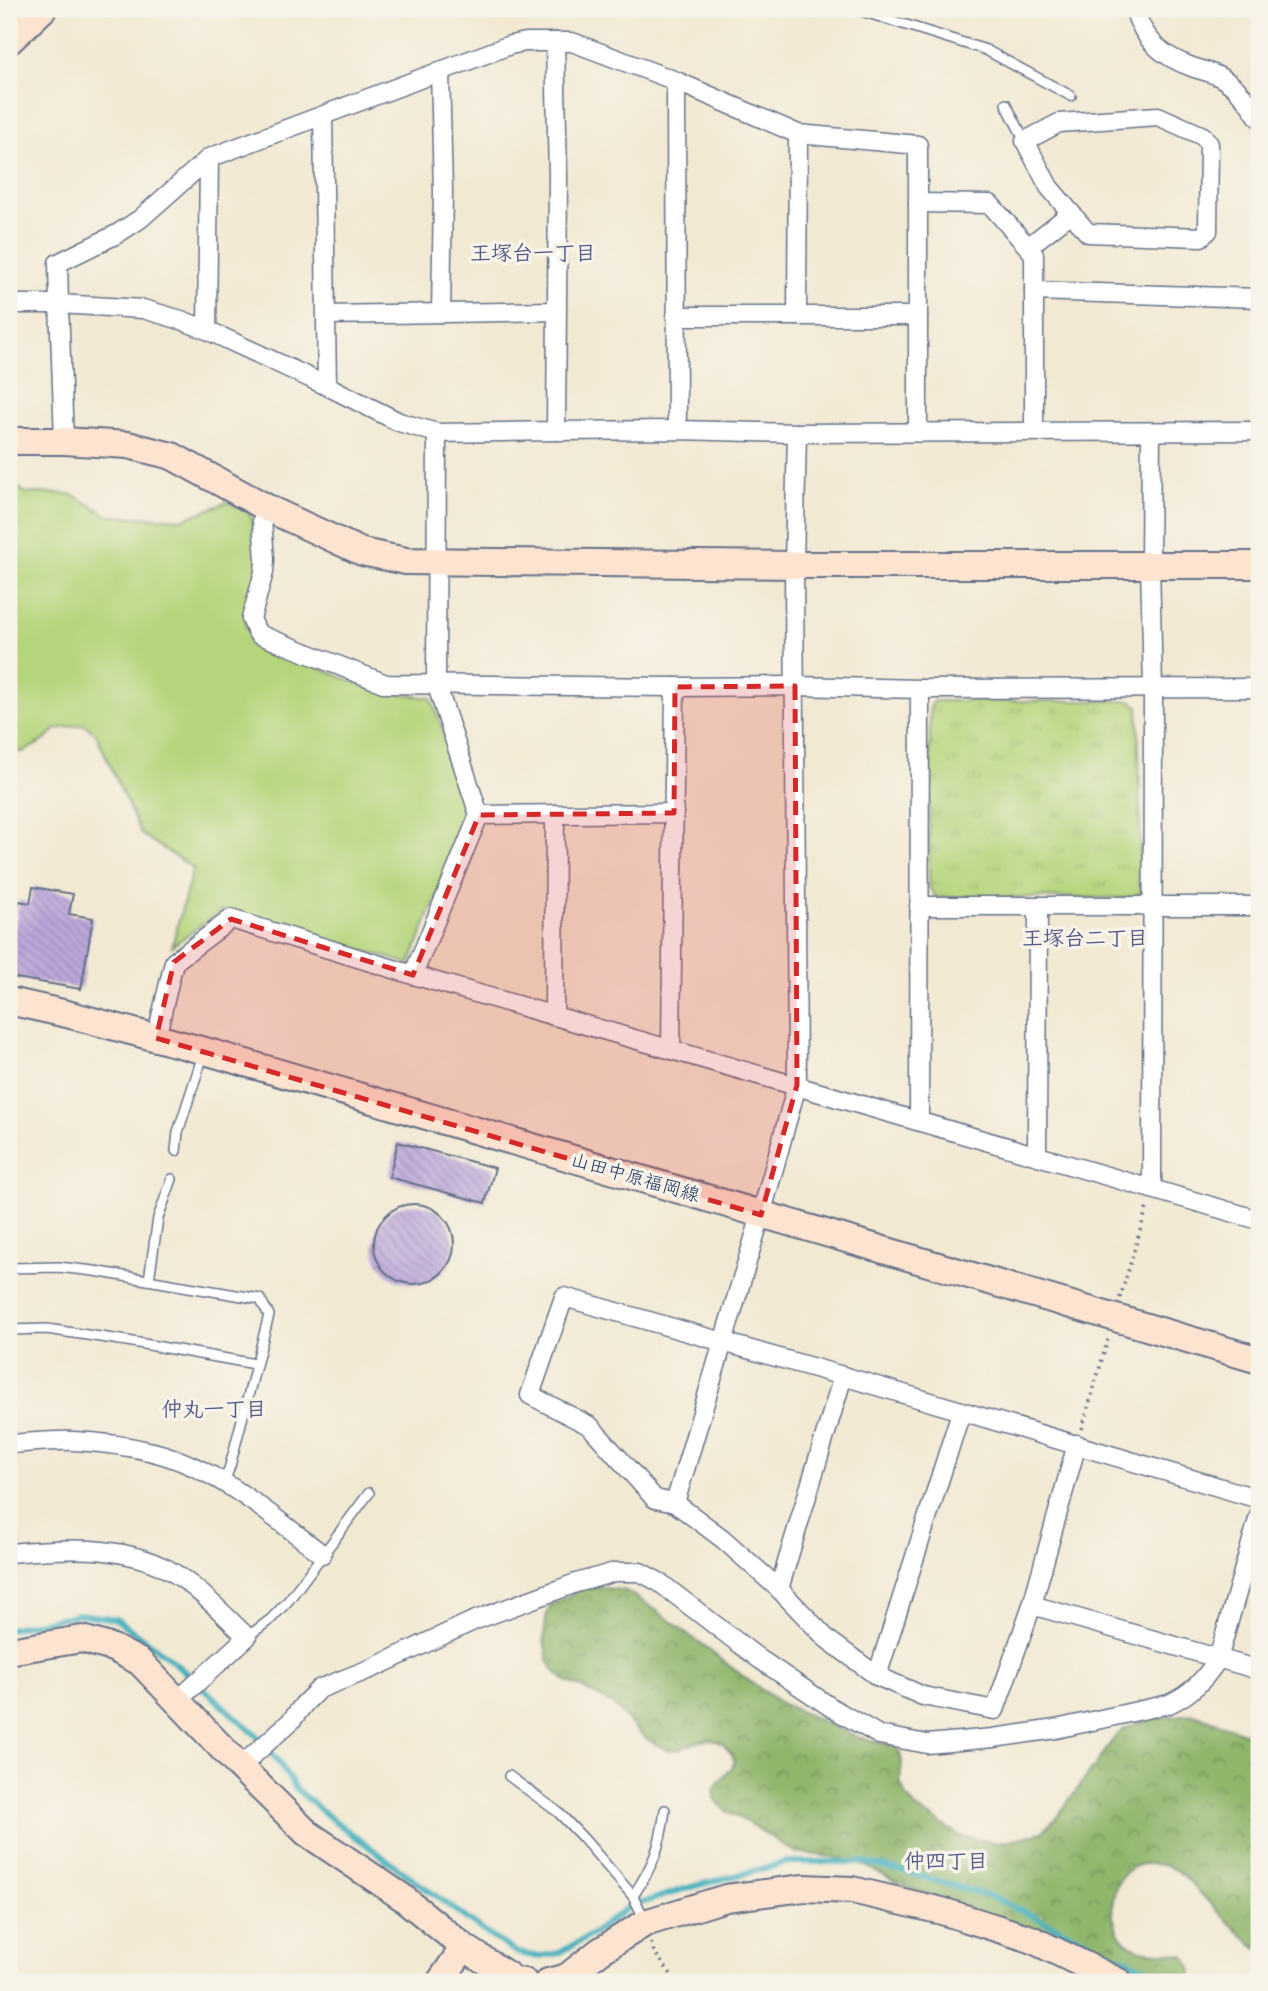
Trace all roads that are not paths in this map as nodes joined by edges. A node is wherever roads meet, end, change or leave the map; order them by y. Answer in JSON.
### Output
{"nodes":[{"id":1,"x":43,"y":9,"type":"edge"},
{"id":2,"x":855,"y":9,"type":"edge"},
{"id":3,"x":1134,"y":9,"type":"edge"},
{"id":4,"x":9,"y":41,"type":"edge"},
{"id":5,"x":555,"y":42,"type":"junction"},
{"id":6,"x":440,"y":71,"type":"junction"},
{"id":7,"x":676,"y":81,"type":"junction"},
{"id":8,"x":1071,"y":96,"type":"dead end"},
{"id":9,"x":1006,"y":104,"type":"dead end"},
{"id":10,"x":323,"y":116,"type":"junction"},
{"id":11,"x":1259,"y":118,"type":"edge"},
{"id":12,"x":798,"y":134,"type":"junction"},
{"id":13,"x":1025,"y":141,"type":"junction"},
{"id":14,"x":209,"y":158,"type":"junction"},
{"id":15,"x":918,"y":204,"type":"junction"},
{"id":16,"x":1071,"y":213,"type":"junction"},
{"id":17,"x":1028,"y":247,"type":"junction"},
{"id":18,"x":1034,"y":291,"type":"junction"},
{"id":19,"x":1259,"y":298,"type":"edge"},
{"id":20,"x":9,"y":304,"type":"edge"},
{"id":21,"x":59,"y":304,"type":"junction"},
{"id":22,"x":557,"y":311,"type":"junction"},
{"id":23,"x":441,"y":313,"type":"junction"},
{"id":24,"x":327,"y":315,"type":"junction"},
{"id":25,"x":676,"y":316,"type":"junction"},
{"id":26,"x":797,"y":316,"type":"junction"},
{"id":27,"x":918,"y":316,"type":"junction"},
{"id":28,"x":207,"y":330,"type":"junction"},
{"id":29,"x":327,"y":386,"type":"junction"},
{"id":30,"x":677,"y":430,"type":"junction"},
{"id":31,"x":556,"y":431,"type":"junction"},
{"id":32,"x":918,"y":431,"type":"junction"},
{"id":33,"x":1259,"y":431,"type":"edge"},
{"id":34,"x":1034,"y":432,"type":"junction"},
{"id":35,"x":1151,"y":432,"type":"junction"},
{"id":36,"x":437,"y":433,"type":"junction"},
{"id":37,"x":797,"y":433,"type":"junction"},
{"id":38,"x":9,"y":441,"type":"edge"},
{"id":39,"x":64,"y":441,"type":"junction"},
{"id":40,"x":269,"y":509,"type":"junction"},
{"id":41,"x":437,"y":562,"type":"junction"},
{"id":42,"x":1150,"y":564,"type":"junction"},
{"id":43,"x":794,"y":565,"type":"junction"},
{"id":44,"x":1259,"y":565,"type":"edge"},
{"id":45,"x":436,"y":683,"type":"junction"},
{"id":46,"x":795,"y":685,"type":"junction"},
{"id":47,"x":675,"y":687,"type":"junction"},
{"id":48,"x":1259,"y":688,"type":"edge"},
{"id":49,"x":920,"y":689,"type":"junction"},
{"id":50,"x":1153,"y":689,"type":"junction"},
{"id":51,"x":674,"y":813,"type":"junction"},
{"id":52,"x":479,"y":814,"type":"junction"},
{"id":53,"x":555,"y":814,"type":"junction"},
{"id":54,"x":1038,"y":905,"type":"junction"},
{"id":55,"x":1153,"y":905,"type":"junction"},
{"id":56,"x":1259,"y":905,"type":"edge"},
{"id":57,"x":919,"y":906,"type":"junction"},
{"id":58,"x":413,"y":975,"type":"junction"},
{"id":59,"x":9,"y":1001,"type":"edge"},
{"id":60,"x":554,"y":1016,"type":"junction"},
{"id":61,"x":156,"y":1038,"type":"junction"},
{"id":62,"x":671,"y":1049,"type":"junction"},
{"id":63,"x":205,"y":1051,"type":"junction"},
{"id":64,"x":797,"y":1085,"type":"junction"},
{"id":65,"x":919,"y":1121,"type":"junction"},
{"id":66,"x":176,"y":1151,"type":"dead end"},
{"id":67,"x":1037,"y":1155,"type":"junction"},
{"id":68,"x":173,"y":1179,"type":"dead end"},
{"id":69,"x":1152,"y":1189,"type":"junction"},
{"id":70,"x":761,"y":1215,"type":"junction"},
{"id":71,"x":1259,"y":1220,"type":"edge"},
{"id":72,"x":9,"y":1268,"type":"edge"},
{"id":73,"x":149,"y":1280,"type":"junction"},
{"id":74,"x":9,"y":1331,"type":"edge"},
{"id":75,"x":722,"y":1342,"type":"junction"},
{"id":76,"x":1259,"y":1360,"type":"edge"},
{"id":77,"x":255,"y":1364,"type":"junction"},
{"id":78,"x":843,"y":1376,"type":"junction"},
{"id":79,"x":961,"y":1412,"type":"junction"},
{"id":80,"x":9,"y":1444,"type":"edge"},
{"id":81,"x":1077,"y":1444,"type":"junction"},
{"id":82,"x":224,"y":1483,"type":"junction"},
{"id":83,"x":369,"y":1493,"type":"dead end"},
{"id":84,"x":1259,"y":1499,"type":"edge"},
{"id":85,"x":675,"y":1503,"type":"junction"},
{"id":86,"x":1259,"y":1516,"type":"edge"},
{"id":87,"x":9,"y":1553,"type":"edge"},
{"id":88,"x":322,"y":1554,"type":"junction"},
{"id":89,"x":779,"y":1589,"type":"junction"},
{"id":90,"x":1032,"y":1605,"type":"junction"},
{"id":91,"x":247,"y":1637,"type":"junction"},
{"id":92,"x":9,"y":1651,"type":"edge"},
{"id":93,"x":1218,"y":1659,"type":"junction"},
{"id":94,"x":1259,"y":1670,"type":"edge"},
{"id":95,"x":877,"y":1676,"type":"junction"},
{"id":96,"x":178,"y":1700,"type":"junction"},
{"id":97,"x":240,"y":1767,"type":"junction"},
{"id":98,"x":509,"y":1776,"type":"dead end"},
{"id":99,"x":665,"y":1810,"type":"dead end"},
{"id":100,"x":633,"y":1896,"type":"junction"},
{"id":101,"x":645,"y":1923,"type":"junction"},
{"id":102,"x":464,"y":1947,"type":"junction"},
{"id":103,"x":440,"y":1982,"type":"edge"},
{"id":104,"x":524,"y":1982,"type":"edge"},
{"id":105,"x":548,"y":1982,"type":"edge"},
{"id":106,"x":1119,"y":1982,"type":"edge"}],
"edges":[{"from":1,"to":4,"type":"street"},
{"from":2,"to":8,"type":"lane"},
{"from":3,"to":11,"type":"street"},
{"from":5,"to":6,"type":"street"},
{"from":5,"to":7,"type":"street"},
{"from":5,"to":22,"type":"street"},
{"from":6,"to":10,"type":"street"},
{"from":6,"to":23,"type":"street"},
{"from":7,"to":12,"type":"street"},
{"from":7,"to":25,"type":"street"},
{"from":9,"to":13,"type":"lane"},
{"from":10,"to":14,"type":"street"},
{"from":10,"to":24,"type":"street"},
{"from":12,"to":15,"type":"street"},
{"from":12,"to":26,"type":"street"},
{"from":13,"to":16,"type":"street"},
{"from":13,"to":16,"type":"street"},
{"from":14,"to":21,"type":"street"},
{"from":14,"to":28,"type":"street"},
{"from":15,"to":17,"type":"street"},
{"from":15,"to":27,"type":"street"},
{"from":16,"to":17,"type":"street"},
{"from":17,"to":18,"type":"street"},
{"from":18,"to":19,"type":"street"},
{"from":18,"to":34,"type":"street"},
{"from":20,"to":21,"type":"street"},
{"from":21,"to":28,"type":"street"},
{"from":21,"to":39,"type":"street"},
{"from":22,"to":23,"type":"street"},
{"from":22,"to":31,"type":"street"},
{"from":23,"to":24,"type":"street"},
{"from":24,"to":29,"type":"street"},
{"from":25,"to":26,"type":"street"},
{"from":25,"to":30,"type":"street"},
{"from":26,"to":27,"type":"street"},
{"from":27,"to":32,"type":"street"},
{"from":28,"to":29,"type":"street"},
{"from":29,"to":36,"type":"street"},
{"from":30,"to":31,"type":"street"},
{"from":30,"to":37,"type":"street"},
{"from":31,"to":36,"type":"street"},
{"from":32,"to":34,"type":"street"},
{"from":32,"to":37,"type":"street"},
{"from":33,"to":35,"type":"street"},
{"from":34,"to":35,"type":"street"},
{"from":35,"to":42,"type":"street"},
{"from":36,"to":41,"type":"street"},
{"from":37,"to":43,"type":"street"},
{"from":38,"to":39,"type":"street"},
{"from":39,"to":40,"type":"street"},
{"from":40,"to":41,"type":"street"},
{"from":40,"to":45,"type":"street"},
{"from":41,"to":43,"type":"street"},
{"from":41,"to":45,"type":"street"},
{"from":42,"to":43,"type":"street"},
{"from":42,"to":44,"type":"street"},
{"from":42,"to":50,"type":"street"},
{"from":43,"to":46,"type":"street"},
{"from":45,"to":47,"type":"street"},
{"from":45,"to":52,"type":"street"},
{"from":46,"to":47,"type":"street"},
{"from":46,"to":49,"type":"street"},
{"from":46,"to":64,"type":"street"},
{"from":47,"to":51,"type":"street"},
{"from":48,"to":50,"type":"street"},
{"from":49,"to":50,"type":"street"},
{"from":49,"to":57,"type":"street"},
{"from":50,"to":55,"type":"street"},
{"from":51,"to":53,"type":"street"},
{"from":51,"to":62,"type":"street"},
{"from":52,"to":53,"type":"street"},
{"from":52,"to":58,"type":"street"},
{"from":53,"to":60,"type":"street"},
{"from":54,"to":55,"type":"street"},
{"from":54,"to":57,"type":"street"},
{"from":54,"to":67,"type":"street"},
{"from":55,"to":56,"type":"street"},
{"from":55,"to":69,"type":"street"},
{"from":57,"to":65,"type":"street"},
{"from":58,"to":60,"type":"street"},
{"from":58,"to":61,"type":"street"},
{"from":59,"to":61,"type":"street","name":"山田中原福岡線"},
{"from":60,"to":62,"type":"street"},
{"from":61,"to":63,"type":"street","name":"山田中原福岡線"},
{"from":62,"to":64,"type":"street"},
{"from":63,"to":66,"type":"lane"},
{"from":63,"to":70,"type":"street","name":"山田中原福岡線"},
{"from":64,"to":65,"type":"street"},
{"from":64,"to":70,"type":"street"},
{"from":65,"to":67,"type":"street"},
{"from":67,"to":69,"type":"street"},
{"from":68,"to":73,"type":"lane"},
{"from":69,"to":71,"type":"street"},
{"from":70,"to":75,"type":"street"},
{"from":70,"to":76,"type":"street","name":"山田中原福岡線"},
{"from":72,"to":73,"type":"lane"},
{"from":73,"to":77,"type":"lane"},
{"from":74,"to":77,"type":"lane"},
{"from":75,"to":78,"type":"street"},
{"from":75,"to":85,"type":"street"},
{"from":75,"to":85,"type":"street"},
{"from":77,"to":82,"type":"lane"},
{"from":78,"to":79,"type":"street"},
{"from":78,"to":89,"type":"street"},
{"from":79,"to":81,"type":"street"},
{"from":79,"to":95,"type":"street"},
{"from":80,"to":82,"type":"street"},
{"from":81,"to":84,"type":"street"},
{"from":81,"to":90,"type":"street"},
{"from":82,"to":88,"type":"street"},
{"from":83,"to":88,"type":"lane"},
{"from":85,"to":89,"type":"street"},
{"from":86,"to":93,"type":"street"},
{"from":87,"to":91,"type":"street"},
{"from":88,"to":91,"type":"lane"},
{"from":89,"to":95,"type":"street"},
{"from":90,"to":93,"type":"street"},
{"from":90,"to":95,"type":"street"},
{"from":91,"to":96,"type":"street"},
{"from":92,"to":96,"type":"street"},
{"from":93,"to":94,"type":"street"},
{"from":93,"to":97,"type":"street"},
{"from":96,"to":97,"type":"street"},
{"from":97,"to":102,"type":"street"},
{"from":98,"to":100,"type":"lane"},
{"from":99,"to":100,"type":"lane"},
{"from":100,"to":101,"type":"lane"},
{"from":101,"to":105,"type":"street"},
{"from":101,"to":106,"type":"street"},
{"from":102,"to":103,"type":"street"},
{"from":102,"to":104,"type":"street"}]}
